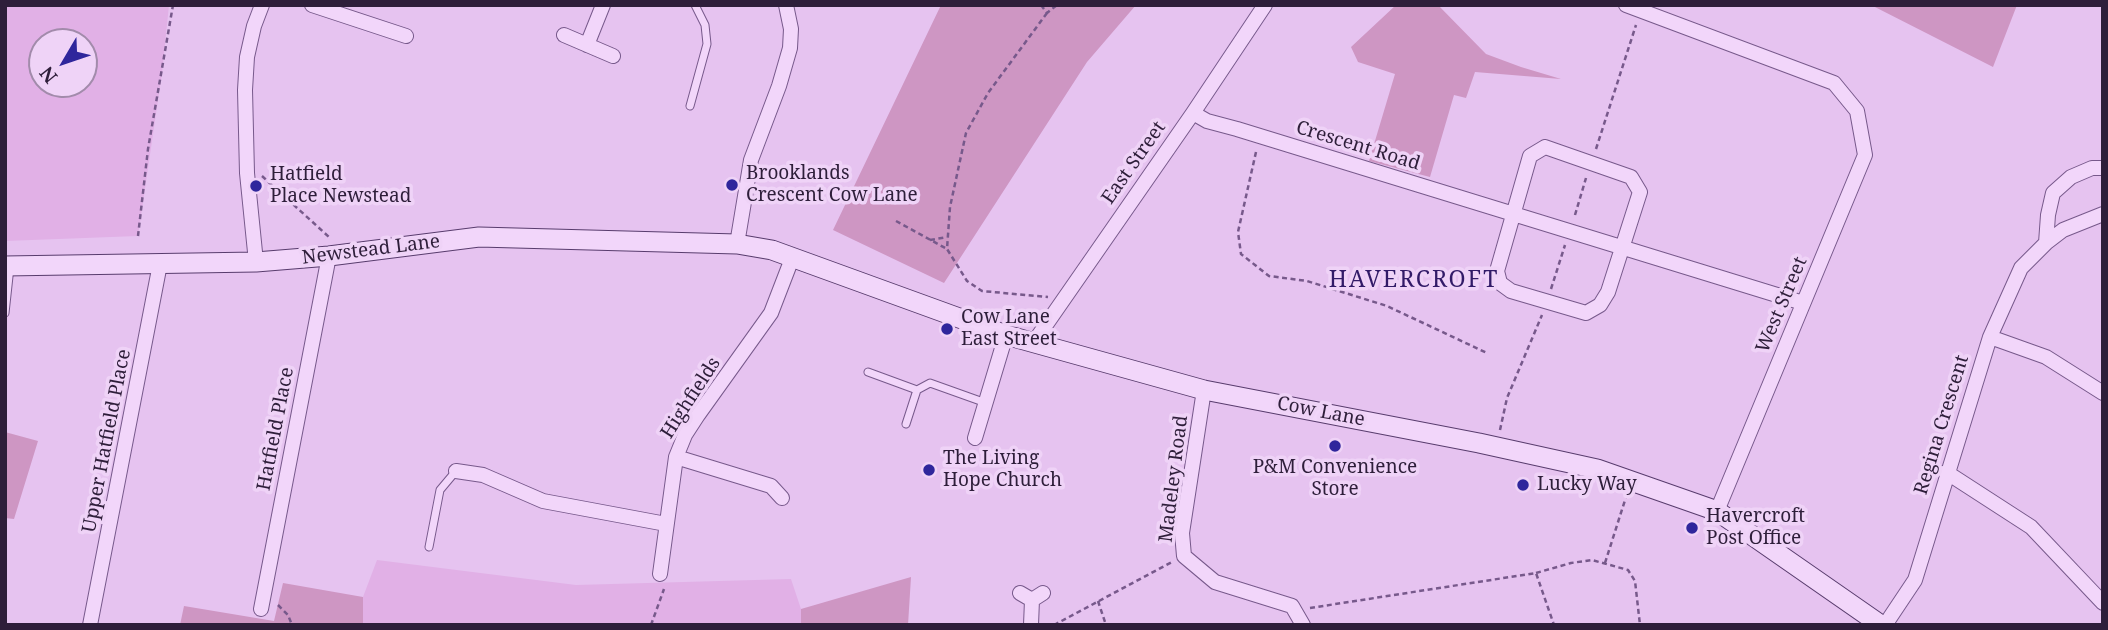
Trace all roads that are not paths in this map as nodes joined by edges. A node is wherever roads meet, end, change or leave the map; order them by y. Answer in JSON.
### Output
{"nodes":[{"id":1,"x":262,"y":5,"type":"edge"},
{"id":2,"x":312,"y":5,"type":"edge"},
{"id":3,"x":603,"y":5,"type":"edge"},
{"id":4,"x":695,"y":5,"type":"edge"},
{"id":5,"x":786,"y":5,"type":"edge"},
{"id":6,"x":1265,"y":5,"type":"edge"},
{"id":7,"x":1626,"y":5,"type":"edge"},
{"id":8,"x":564,"y":35,"type":"dead end"},
{"id":9,"x":406,"y":36,"type":"dead end"},
{"id":10,"x":587,"y":45,"type":"junction"},
{"id":11,"x":613,"y":56,"type":"dead end"},
{"id":12,"x":691,"y":106,"type":"dead end"},
{"id":13,"x":1193,"y":113,"type":"junction"},
{"id":14,"x":2103,"y":167,"type":"edge"},
{"id":15,"x":1513,"y":214,"type":"junction"},
{"id":16,"x":2103,"y":214,"type":"edge"},
{"id":17,"x":2046,"y":243,"type":"junction"},
{"id":18,"x":737,"y":244,"type":"junction"},
{"id":19,"x":1622,"y":247,"type":"junction"},
{"id":20,"x":334,"y":255,"type":"junction"},
{"id":21,"x":793,"y":256,"type":"junction"},
{"id":22,"x":256,"y":261,"type":"junction"},
{"id":23,"x":160,"y":264,"type":"junction"},
{"id":24,"x":8,"y":266,"type":"edge"},
{"id":25,"x":1803,"y":303,"type":"junction"},
{"id":26,"x":5,"y":313,"type":"edge"},
{"id":27,"x":1006,"y":335,"type":"junction"},
{"id":28,"x":1990,"y":337,"type":"junction"},
{"id":29,"x":1034,"y":342,"type":"junction"},
{"id":30,"x":868,"y":372,"type":"dead end"},
{"id":31,"x":917,"y":390,"type":"junction"},
{"id":32,"x":1204,"y":390,"type":"junction"},
{"id":33,"x":2103,"y":393,"type":"edge"},
{"id":34,"x":986,"y":402,"type":"junction"},
{"id":35,"x":906,"y":424,"type":"dead end"},
{"id":36,"x":975,"y":438,"type":"dead end"},
{"id":37,"x":676,"y":457,"type":"junction"},
{"id":38,"x":456,"y":471,"type":"joint"},
{"id":39,"x":1947,"y":472,"type":"junction"},
{"id":40,"x":782,"y":498,"type":"dead end"},
{"id":41,"x":1717,"y":511,"type":"junction"},
{"id":42,"x":666,"y":524,"type":"junction"},
{"id":43,"x":429,"y":547,"type":"dead end"},
{"id":44,"x":660,"y":574,"type":"road end"},
{"id":45,"x":1032,"y":595,"type":"dead end"},
{"id":46,"x":2103,"y":603,"type":"edge"},
{"id":47,"x":262,"y":605,"type":"road end"},
{"id":48,"x":90,"y":625,"type":"edge"},
{"id":49,"x":1031,"y":625,"type":"edge"},
{"id":50,"x":1303,"y":625,"type":"edge"},
{"id":51,"x":1883,"y":625,"type":"edge"}],
"edges":[{"from":1,"to":22,"type":"street"},
{"from":2,"to":9,"type":"street"},
{"from":3,"to":10,"type":"street"},
{"from":4,"to":12,"type":"lane"},
{"from":5,"to":18,"type":"street"},
{"from":6,"to":13,"type":"street","name":"East Street"},
{"from":7,"to":25,"type":"street","name":"West Street"},
{"from":8,"to":10,"type":"street"},
{"from":10,"to":11,"type":"street"},
{"from":13,"to":15,"type":"street","name":"Crescent Road"},
{"from":13,"to":29,"type":"street","name":"East Street"},
{"from":14,"to":17,"type":"street"},
{"from":15,"to":19,"type":"street","name":"Crescent Road"},
{"from":15,"to":19,"type":"street"},
{"from":15,"to":19,"type":"street"},
{"from":16,"to":17,"type":"street","name":"Regina Crescent"},
{"from":17,"to":28,"type":"street","name":"Regina Crescent"},
{"from":18,"to":20,"type":"main road","name":"Newstead Lane"},
{"from":18,"to":21,"type":"main road","name":"Cow Lane"},
{"from":19,"to":25,"type":"street","name":"Crescent Road"},
{"from":20,"to":22,"type":"main road","name":"Newstead Lane"},
{"from":20,"to":47,"type":"street","name":"Hatfield Place"},
{"from":21,"to":27,"type":"main road","name":"Cow Lane"},
{"from":21,"to":37,"type":"street","name":"Highfields"},
{"from":22,"to":23,"type":"main road","name":"Newstead Lane"},
{"from":23,"to":24,"type":"main road","name":"Newstead Lane"},
{"from":23,"to":48,"type":"street","name":"Upper Hatfield Place"},
{"from":24,"to":26,"type":"lane"},
{"from":25,"to":41,"type":"street","name":"West Street"},
{"from":27,"to":29,"type":"main road","name":"Cow Lane"},
{"from":27,"to":34,"type":"street"},
{"from":28,"to":33,"type":"street"},
{"from":28,"to":39,"type":"street","name":"Regina Crescent"},
{"from":29,"to":32,"type":"main road","name":"Cow Lane"},
{"from":30,"to":31,"type":"lane"},
{"from":31,"to":34,"type":"lane"},
{"from":31,"to":35,"type":"lane"},
{"from":32,"to":41,"type":"main road","name":"Cow Lane"},
{"from":32,"to":50,"type":"street","name":"Madeley Road"},
{"from":34,"to":36,"type":"street"},
{"from":37,"to":40,"type":"street"},
{"from":37,"to":42,"type":"street","name":"Highfields"},
{"from":38,"to":42,"type":"street"},
{"from":38,"to":43,"type":"lane"},
{"from":39,"to":46,"type":"street"},
{"from":39,"to":51,"type":"street","name":"Regina Crescent"},
{"from":41,"to":51,"type":"main road","name":"Cow Lane"},
{"from":42,"to":44,"type":"street","name":"Highfields"},
{"from":45,"to":49,"type":"street"}]}
